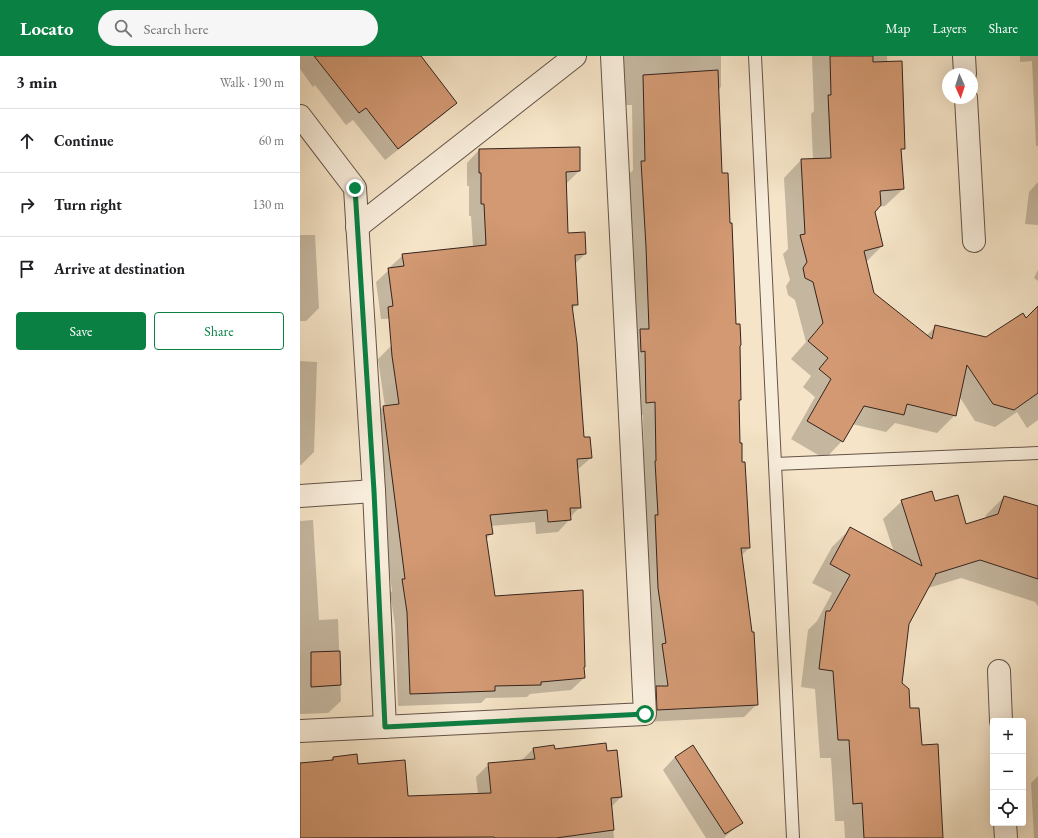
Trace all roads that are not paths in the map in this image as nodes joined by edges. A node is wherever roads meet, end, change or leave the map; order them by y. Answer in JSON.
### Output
{"nodes":[{"id":1,"x":575,"y":56,"type":"edge"},
{"id":2,"x":612,"y":56,"type":"edge"},
{"id":3,"x":755,"y":56,"type":"edge"},
{"id":4,"x":964,"y":56,"type":"edge"},
{"id":5,"x":965,"y":68,"type":"edge"},
{"id":6,"x":966,"y":104,"type":"edge"},
{"id":7,"x":300,"y":116,"type":"edge"},
{"id":8,"x":357,"y":227,"type":"junction"},
{"id":9,"x":974,"y":241,"type":"dead end"},
{"id":10,"x":1038,"y":453,"type":"edge"},
{"id":11,"x":775,"y":464,"type":"junction"},
{"id":12,"x":374,"y":491,"type":"junction"},
{"id":13,"x":300,"y":496,"type":"edge"},
{"id":14,"x":999,"y":671,"type":"dead end"},
{"id":15,"x":1001,"y":718,"type":"edge"},
{"id":16,"x":385,"y":727,"type":"junction"},
{"id":17,"x":300,"y":731,"type":"edge"},
{"id":18,"x":1005,"y":826,"type":"edge"},
{"id":19,"x":793,"y":838,"type":"edge"},
{"id":20,"x":1006,"y":838,"type":"edge"}],
"edges":[{"from":1,"to":8,"type":"street"},
{"from":2,"to":16,"type":"street"},
{"from":3,"to":11,"type":"lane"},
{"from":4,"to":5,"type":"street"},
{"from":6,"to":9,"type":"street"},
{"from":7,"to":8,"type":"street"},
{"from":8,"to":12,"type":"street"},
{"from":10,"to":11,"type":"lane"},
{"from":11,"to":19,"type":"lane"},
{"from":12,"to":13,"type":"street"},
{"from":12,"to":16,"type":"street"},
{"from":14,"to":15,"type":"street"},
{"from":16,"to":17,"type":"street"},
{"from":18,"to":20,"type":"street"}]}
